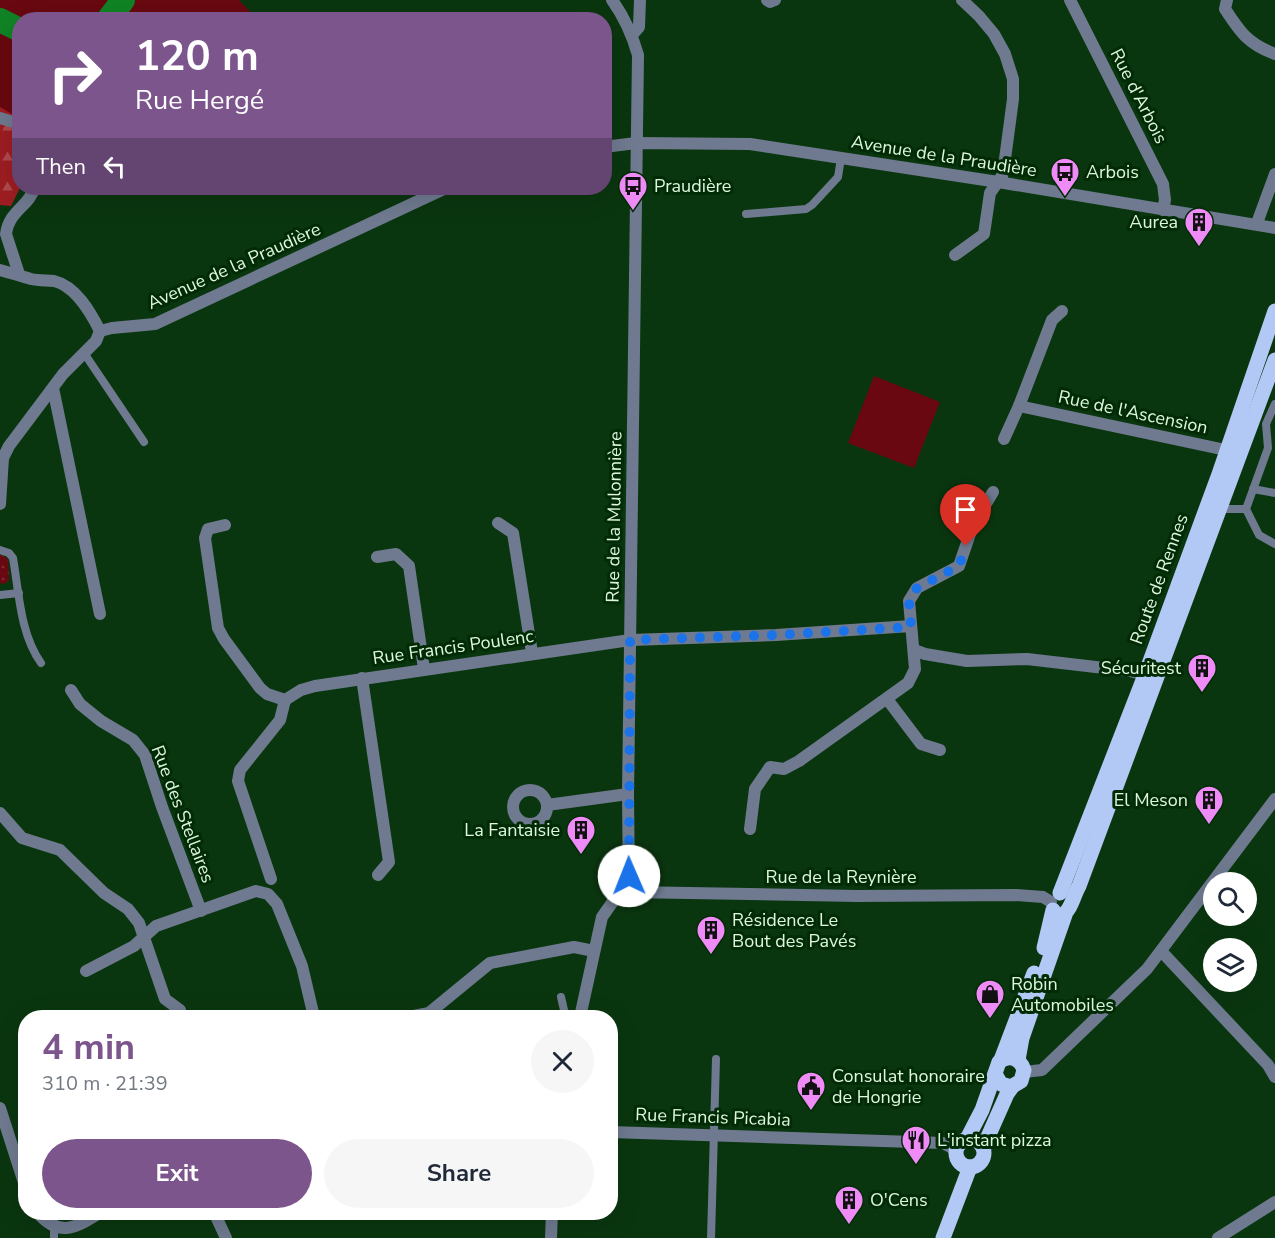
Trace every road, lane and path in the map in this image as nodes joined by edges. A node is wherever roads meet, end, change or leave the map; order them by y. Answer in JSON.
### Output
{"nodes":[{"id":1,"x":612,"y":0,"type":"edge"},
{"id":2,"x":640,"y":0,"type":"edge"},
{"id":3,"x":767,"y":0,"type":"edge"},
{"id":4,"x":775,"y":0,"type":"edge"},
{"id":5,"x":962,"y":0,"type":"edge"},
{"id":6,"x":1070,"y":0,"type":"edge"},
{"id":7,"x":1227,"y":0,"type":"edge"},
{"id":8,"x":632,"y":35,"type":"junction"},
{"id":9,"x":1275,"y":54,"type":"edge"},
{"id":10,"x":636,"y":143,"type":"junction"},
{"id":11,"x":612,"y":146,"type":"edge"},
{"id":12,"x":841,"y":158,"type":"junction"},
{"id":13,"x":1275,"y":174,"type":"edge"},
{"id":14,"x":998,"y":182,"type":"junction"},
{"id":15,"x":32,"y":195,"type":"edge"},
{"id":16,"x":431,"y":195,"type":"edge"},
{"id":17,"x":1163,"y":210,"type":"junction"},
{"id":18,"x":746,"y":214,"type":"dead end"},
{"id":19,"x":1257,"y":224,"type":"junction"},
{"id":20,"x":1275,"y":228,"type":"edge"},
{"id":21,"x":955,"y":255,"type":"dead end"},
{"id":22,"x":0,"y":270,"type":"edge"},
{"id":23,"x":19,"y":274,"type":"junction"},
{"id":24,"x":1062,"y":311,"type":"dead end"},
{"id":25,"x":1275,"y":311,"type":"edge"},
{"id":26,"x":100,"y":331,"type":"junction"},
{"id":27,"x":84,"y":353,"type":"junction"},
{"id":28,"x":1275,"y":360,"type":"edge"},
{"id":29,"x":53,"y":388,"type":"junction"},
{"id":30,"x":1264,"y":390,"type":"junction"},
{"id":31,"x":1275,"y":403,"type":"edge"},
{"id":32,"x":1018,"y":406,"type":"junction"},
{"id":33,"x":1005,"y":439,"type":"dead end"},
{"id":34,"x":144,"y":442,"type":"dead end"},
{"id":35,"x":1233,"y":454,"type":"junction"},
{"id":36,"x":1253,"y":489,"type":"junction"},
{"id":37,"x":993,"y":492,"type":"dead end"},
{"id":38,"x":1275,"y":493,"type":"edge"},
{"id":39,"x":0,"y":504,"type":"edge"},
{"id":40,"x":1221,"y":509,"type":"junction"},
{"id":41,"x":1246,"y":509,"type":"junction"},
{"id":42,"x":498,"y":523,"type":"dead end"},
{"id":43,"x":225,"y":525,"type":"dead end"},
{"id":44,"x":1275,"y":544,"type":"edge"},
{"id":45,"x":0,"y":550,"type":"edge"},
{"id":46,"x":377,"y":557,"type":"dead end"},
{"id":47,"x":19,"y":593,"type":"junction"},
{"id":48,"x":0,"y":595,"type":"edge"},
{"id":49,"x":100,"y":614,"type":"dead end"},
{"id":50,"x":907,"y":627,"type":"junction"},
{"id":51,"x":630,"y":640,"type":"junction"},
{"id":52,"x":920,"y":652,"type":"junction"},
{"id":53,"x":532,"y":653,"type":"junction"},
{"id":54,"x":41,"y":663,"type":"dead end"},
{"id":55,"x":424,"y":669,"type":"junction"},
{"id":56,"x":1144,"y":675,"type":"junction"},
{"id":57,"x":362,"y":678,"type":"junction"},
{"id":58,"x":71,"y":690,"type":"dead end"},
{"id":59,"x":887,"y":699,"type":"junction"},
{"id":60,"x":285,"y":700,"type":"junction"},
{"id":61,"x":940,"y":750,"type":"dead end"},
{"id":62,"x":628,"y":794,"type":"junction"},
{"id":63,"x":1275,"y":799,"type":"edge"},
{"id":64,"x":547,"y":805,"type":"dead end"},
{"id":65,"x":0,"y":813,"type":"edge"},
{"id":66,"x":750,"y":829,"type":"dead end"},
{"id":67,"x":378,"y":875,"type":"dead end"},
{"id":68,"x":271,"y":879,"type":"dead end"},
{"id":69,"x":629,"y":892,"type":"junction"},
{"id":70,"x":1060,"y":903,"type":"junction"},
{"id":71,"x":201,"y":910,"type":"junction"},
{"id":72,"x":145,"y":937,"type":"junction"},
{"id":73,"x":594,"y":951,"type":"junction"},
{"id":74,"x":1162,"y":952,"type":"junction"},
{"id":75,"x":86,"y":970,"type":"dead end"},
{"id":76,"x":561,"y":997,"type":"dead end"},
{"id":77,"x":180,"y":1010,"type":"dead end"},
{"id":78,"x":312,"y":1010,"type":"edge"},
{"id":79,"x":433,"y":1010,"type":"edge"},
{"id":80,"x":564,"y":1010,"type":"edge"},
{"id":81,"x":581,"y":1010,"type":"edge"},
{"id":82,"x":716,"y":1059,"type":"dead end"},
{"id":83,"x":1021,"y":1066,"type":"junction"},
{"id":84,"x":998,"y":1067,"type":"junction"},
{"id":85,"x":1275,"y":1077,"type":"edge"},
{"id":86,"x":1012,"y":1087,"type":"junction"},
{"id":87,"x":0,"y":1108,"type":"edge"},
{"id":88,"x":618,"y":1132,"type":"edge"},
{"id":89,"x":714,"y":1136,"type":"junction"},
{"id":90,"x":962,"y":1144,"type":"junction"},
{"id":91,"x":983,"y":1148,"type":"junction"},
{"id":92,"x":18,"y":1164,"type":"edge"},
{"id":93,"x":970,"y":1167,"type":"junction"},
{"id":94,"x":1275,"y":1202,"type":"edge"},
{"id":95,"x":43,"y":1220,"type":"edge"},
{"id":96,"x":88,"y":1220,"type":"edge"},
{"id":97,"x":218,"y":1220,"type":"edge"},
{"id":98,"x":552,"y":1220,"type":"edge"},
{"id":99,"x":54,"y":1233,"type":"edge"},
{"id":100,"x":226,"y":1238,"type":"edge"},
{"id":101,"x":551,"y":1238,"type":"edge"},
{"id":102,"x":711,"y":1238,"type":"edge"},
{"id":103,"x":943,"y":1238,"type":"edge"},
{"id":104,"x":1218,"y":1238,"type":"edge"}],
"edges":[{"from":1,"to":8,"type":"street"},
{"from":2,"to":8,"type":"street"},
{"from":3,"to":4,"type":"street"},
{"from":5,"to":14,"type":"street"},
{"from":6,"to":17,"type":"street","name":"Rue d'Arbois"},
{"from":7,"to":9,"type":"street"},
{"from":8,"to":10,"type":"street","name":"Rue de la Mulonnière"},
{"from":10,"to":11,"type":"street","name":"Avenue de la Praudière"},
{"from":10,"to":12,"type":"street","name":"Avenue de la Praudière"},
{"from":10,"to":51,"type":"street","name":"Rue de la Mulonnière"},
{"from":12,"to":14,"type":"street","name":"Avenue de la Praudière"},
{"from":12,"to":18,"type":"lane"},
{"from":13,"to":19,"type":"street"},
{"from":14,"to":17,"type":"street","name":"Avenue de la Praudière"},
{"from":14,"to":21,"type":"street"},
{"from":15,"to":23,"type":"street"},
{"from":16,"to":26,"type":"street","name":"Avenue de la Praudière"},
{"from":17,"to":19,"type":"street","name":"Avenue de la Praudière"},
{"from":19,"to":20,"type":"street","name":"Avenue de la Praudière"},
{"from":22,"to":23,"type":"street"},
{"from":23,"to":26,"type":"street"},
{"from":24,"to":32,"type":"street"},
{"from":25,"to":35,"type":"main road","name":"Route de Rennes"},
{"from":26,"to":27,"type":"street"},
{"from":27,"to":29,"type":"street"},
{"from":27,"to":34,"type":"lane"},
{"from":28,"to":30,"type":"main road","name":"Route de Rennes"},
{"from":29,"to":39,"type":"street"},
{"from":29,"to":49,"type":"street"},
{"from":30,"to":31,"type":"lane"},
{"from":30,"to":35,"type":"main road","name":"Route de Rennes"},
{"from":31,"to":36,"type":"lane"},
{"from":32,"to":33,"type":"street"},
{"from":32,"to":35,"type":"street","name":"Rue de l'Ascension"},
{"from":35,"to":40,"type":"main road","name":"Route de Rennes"},
{"from":35,"to":56,"type":"main road","name":"Route de Rennes"},
{"from":36,"to":38,"type":"lane"},
{"from":36,"to":41,"type":"lane"},
{"from":37,"to":50,"type":"street"},
{"from":40,"to":41,"type":"lane"},
{"from":40,"to":70,"type":"main road","name":"Route de Rennes"},
{"from":41,"to":44,"type":"lane"},
{"from":42,"to":53,"type":"street"},
{"from":43,"to":60,"type":"street"},
{"from":45,"to":47,"type":"lane"},
{"from":46,"to":55,"type":"street"},
{"from":47,"to":48,"type":"lane"},
{"from":47,"to":54,"type":"lane"},
{"from":50,"to":51,"type":"street","name":"Rue Francis Poulenc"},
{"from":50,"to":52,"type":"street"},
{"from":51,"to":53,"type":"street","name":"Rue Francis Poulenc"},
{"from":51,"to":62,"type":"street","name":"Rue de la Mulonnière"},
{"from":52,"to":56,"type":"street"},
{"from":52,"to":59,"type":"street"},
{"from":53,"to":55,"type":"street","name":"Rue Francis Poulenc"},
{"from":55,"to":57,"type":"street","name":"Rue Francis Poulenc"},
{"from":56,"to":70,"type":"main road","name":"Route de Rennes"},
{"from":57,"to":60,"type":"street","name":"Rue Francis Poulenc"},
{"from":57,"to":67,"type":"street"},
{"from":58,"to":71,"type":"street","name":"Rue des Stellaires"},
{"from":59,"to":61,"type":"street"},
{"from":59,"to":66,"type":"street"},
{"from":60,"to":68,"type":"street"},
{"from":62,"to":64,"type":"street"},
{"from":62,"to":69,"type":"street","name":"Rue de la Mulonnière"},
{"from":63,"to":74,"type":"street"},
{"from":65,"to":72,"type":"street"},
{"from":69,"to":70,"type":"street","name":"Rue de la Reynière"},
{"from":69,"to":73,"type":"street"},
{"from":70,"to":83,"type":"main road","name":"Route de Rennes"},
{"from":70,"to":84,"type":"main road","name":"Route de Rennes"},
{"from":71,"to":72,"type":"street"},
{"from":71,"to":78,"type":"street"},
{"from":72,"to":75,"type":"street"},
{"from":72,"to":77,"type":"street"},
{"from":73,"to":79,"type":"street"},
{"from":73,"to":81,"type":"street"},
{"from":74,"to":83,"type":"street"},
{"from":74,"to":85,"type":"street"},
{"from":76,"to":80,"type":"lane"},
{"from":82,"to":89,"type":"lane"},
{"from":83,"to":84,"type":"main road"},
{"from":83,"to":86,"type":"main road"},
{"from":84,"to":86,"type":"main road"},
{"from":84,"to":90,"type":"main road","name":"Route de Rennes"},
{"from":86,"to":91,"type":"main road"},
{"from":87,"to":92,"type":"street"},
{"from":88,"to":89,"type":"street","name":"Rue Francis Picabia"},
{"from":89,"to":90,"type":"street","name":"Rue Francis Picabia"},
{"from":89,"to":102,"type":"lane"},
{"from":90,"to":91,"type":"main road"},
{"from":90,"to":93,"type":"main road"},
{"from":91,"to":93,"type":"main road"},
{"from":93,"to":103,"type":"main road"},
{"from":94,"to":104,"type":"street"},
{"from":95,"to":99,"type":"street"},
{"from":96,"to":99,"type":"street"},
{"from":97,"to":100,"type":"street"},
{"from":98,"to":101,"type":"street"}]}
